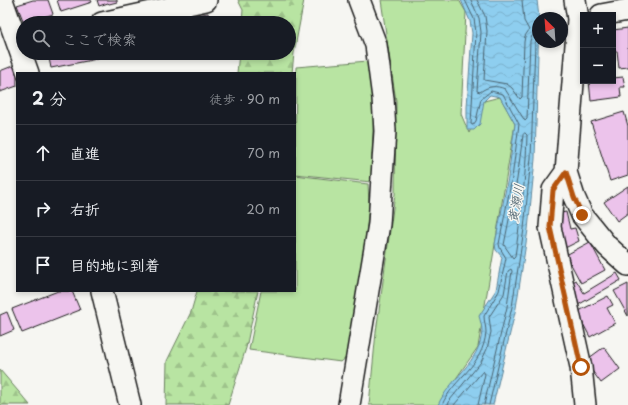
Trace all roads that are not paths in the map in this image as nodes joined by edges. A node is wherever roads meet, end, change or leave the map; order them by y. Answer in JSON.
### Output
{"nodes":[{"id":1,"x":2,"y":0,"type":"edge"},
{"id":2,"x":206,"y":0,"type":"edge"},
{"id":3,"x":359,"y":0,"type":"edge"},
{"id":4,"x":628,"y":10,"type":"edge"},
{"id":5,"x":578,"y":12,"type":"edge"},
{"id":6,"x":616,"y":12,"type":"edge"},
{"id":7,"x":134,"y":16,"type":"edge"},
{"id":8,"x":16,"y":32,"type":"edge"},
{"id":9,"x":25,"y":60,"type":"edge"},
{"id":10,"x":28,"y":72,"type":"edge"},
{"id":11,"x":566,"y":172,"type":"junction"},
{"id":12,"x":628,"y":265,"type":"edge"},
{"id":13,"x":102,"y":292,"type":"edge"},
{"id":14,"x":130,"y":405,"type":"edge"},
{"id":15,"x":349,"y":405,"type":"edge"},
{"id":16,"x":585,"y":405,"type":"edge"}],
"edges":[{"from":1,"to":8,"type":"street"},
{"from":2,"to":7,"type":"street"},
{"from":3,"to":15,"type":"street"},
{"from":4,"to":6,"type":"street"},
{"from":5,"to":11,"type":"street"},
{"from":9,"to":10,"type":"street"},
{"from":11,"to":12,"type":"street"},
{"from":11,"to":16,"type":"street"},
{"from":13,"to":14,"type":"street"}]}
